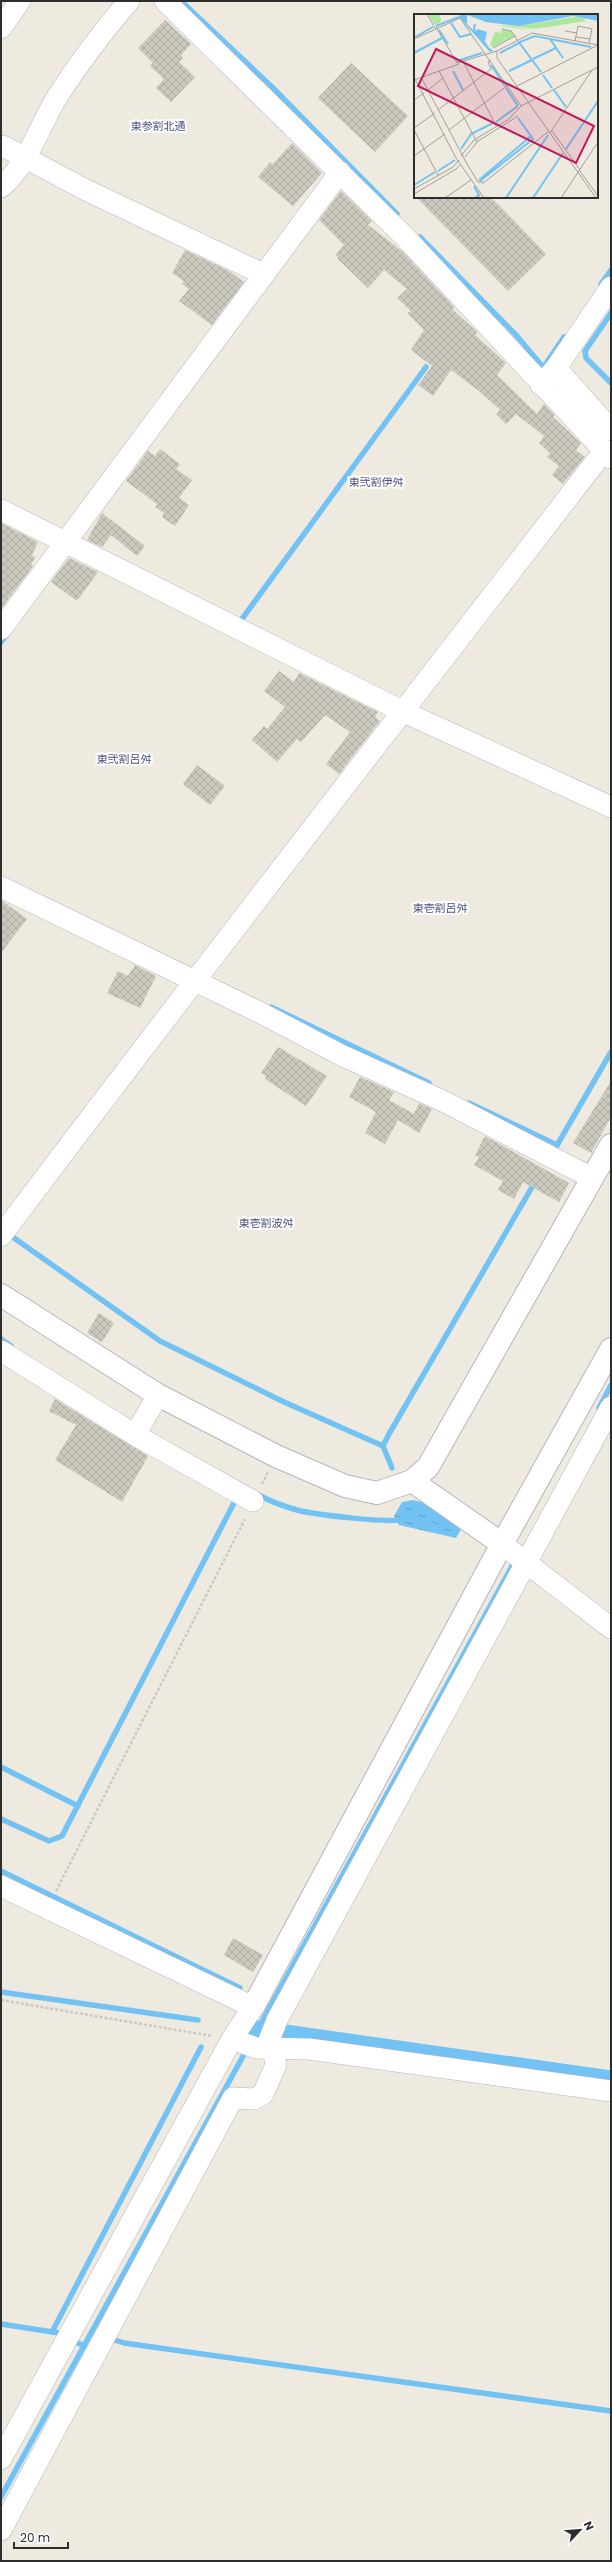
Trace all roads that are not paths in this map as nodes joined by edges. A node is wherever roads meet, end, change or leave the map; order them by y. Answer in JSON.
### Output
{"nodes":[{"id":1,"x":20,"y":1,"type":"edge"},
{"id":2,"x":129,"y":1,"type":"edge"},
{"id":3,"x":165,"y":1,"type":"edge"},
{"id":4,"x":1,"y":28,"type":"edge"},
{"id":5,"x":3,"y":146,"type":"dead end"},
{"id":6,"x":25,"y":157,"type":"junction"},
{"id":7,"x":340,"y":172,"type":"junction"},
{"id":8,"x":1,"y":187,"type":"edge"},
{"id":9,"x":262,"y":274,"type":"junction"},
{"id":10,"x":611,"y":287,"type":"edge"},
{"id":11,"x":548,"y":376,"type":"junction"},
{"id":12,"x":611,"y":430,"type":"edge"},
{"id":13,"x":607,"y":454,"type":"edge"},
{"id":14,"x":1,"y":510,"type":"edge"},
{"id":15,"x":68,"y":538,"type":"junction"},
{"id":16,"x":1,"y":629,"type":"edge"},
{"id":17,"x":406,"y":708,"type":"junction"},
{"id":18,"x":611,"y":807,"type":"edge"},
{"id":19,"x":1,"y":887,"type":"edge"},
{"id":20,"x":199,"y":974,"type":"junction"},
{"id":21,"x":611,"y":1145,"type":"edge"},
{"id":22,"x":592,"y":1178,"type":"junction"},
{"id":23,"x":4,"y":1232,"type":"edge"},
{"id":24,"x":1,"y":1295,"type":"edge"},
{"id":25,"x":611,"y":1349,"type":"edge"},
{"id":26,"x":1,"y":1351,"type":"edge"},
{"id":27,"x":158,"y":1395,"type":"junction"},
{"id":28,"x":611,"y":1407,"type":"edge"},
{"id":29,"x":138,"y":1429,"type":"junction"},
{"id":30,"x":412,"y":1481,"type":"junction"},
{"id":31,"x":244,"y":1496,"type":"road end"},
{"id":32,"x":515,"y":1554,"type":"junction"},
{"id":33,"x":611,"y":1628,"type":"edge"},
{"id":34,"x":1,"y":1886,"type":"edge"},
{"id":35,"x":253,"y":2007,"type":"junction"},
{"id":36,"x":259,"y":2041,"type":"junction"},
{"id":37,"x":611,"y":2091,"type":"edge"},
{"id":38,"x":78,"y":2353,"type":"junction"},
{"id":39,"x":1,"y":2459,"type":"edge"},
{"id":40,"x":1,"y":2530,"type":"edge"}],
"edges":[{"from":1,"to":4,"type":"street"},
{"from":2,"to":6,"type":"street"},
{"from":3,"to":7,"type":"street"},
{"from":5,"to":6,"type":"street"},
{"from":6,"to":8,"type":"street"},
{"from":6,"to":9,"type":"street"},
{"from":7,"to":9,"type":"street"},
{"from":7,"to":11,"type":"street"},
{"from":9,"to":15,"type":"street"},
{"from":10,"to":11,"type":"street"},
{"from":11,"to":12,"type":"street"},
{"from":11,"to":13,"type":"street"},
{"from":13,"to":17,"type":"street"},
{"from":14,"to":15,"type":"street"},
{"from":15,"to":16,"type":"street"},
{"from":15,"to":17,"type":"street"},
{"from":17,"to":18,"type":"street"},
{"from":17,"to":20,"type":"street"},
{"from":19,"to":20,"type":"street"},
{"from":20,"to":22,"type":"street"},
{"from":20,"to":23,"type":"street"},
{"from":21,"to":22,"type":"street"},
{"from":22,"to":30,"type":"street"},
{"from":24,"to":27,"type":"street"},
{"from":25,"to":32,"type":"street"},
{"from":26,"to":29,"type":"street"},
{"from":27,"to":29,"type":"street"},
{"from":27,"to":30,"type":"street"},
{"from":28,"to":32,"type":"street"},
{"from":29,"to":31,"type":"street"},
{"from":30,"to":32,"type":"street"},
{"from":32,"to":33,"type":"street"},
{"from":32,"to":35,"type":"street"},
{"from":32,"to":36,"type":"street"},
{"from":34,"to":35,"type":"street"},
{"from":35,"to":36,"type":"street"},
{"from":36,"to":37,"type":"street"},
{"from":36,"to":38,"type":"street"},
{"from":36,"to":38,"type":"street"},
{"from":38,"to":39,"type":"street"},
{"from":38,"to":40,"type":"street"}]}
